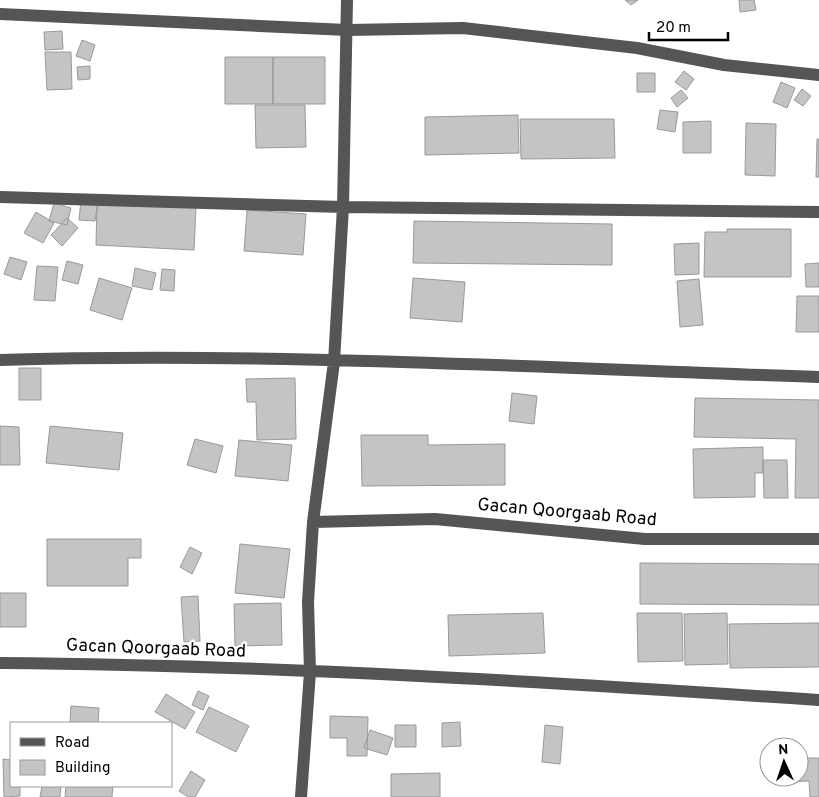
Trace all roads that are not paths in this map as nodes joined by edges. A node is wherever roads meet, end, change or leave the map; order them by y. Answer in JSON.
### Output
{"nodes":[{"id":1,"x":347,"y":0,"type":"edge"},
{"id":2,"x":0,"y":14,"type":"edge"},
{"id":3,"x":347,"y":30,"type":"junction"},
{"id":4,"x":819,"y":75,"type":"edge"},
{"id":5,"x":0,"y":197,"type":"edge"},
{"id":6,"x":343,"y":207,"type":"junction"},
{"id":7,"x":819,"y":212,"type":"edge"},
{"id":8,"x":0,"y":360,"type":"edge"},
{"id":9,"x":334,"y":362,"type":"junction"},
{"id":10,"x":819,"y":377,"type":"edge"},
{"id":11,"x":313,"y":522,"type":"junction"},
{"id":12,"x":819,"y":539,"type":"edge"},
{"id":13,"x":0,"y":663,"type":"edge"},
{"id":14,"x":310,"y":672,"type":"junction"},
{"id":15,"x":819,"y":700,"type":"edge"},
{"id":16,"x":301,"y":797,"type":"edge"}],
"edges":[{"from":1,"to":3,"type":"street"},
{"from":2,"to":3,"type":"street"},
{"from":3,"to":4,"type":"street"},
{"from":3,"to":6,"type":"street"},
{"from":5,"to":6,"type":"street"},
{"from":6,"to":7,"type":"street"},
{"from":6,"to":9,"type":"street"},
{"from":8,"to":9,"type":"street"},
{"from":9,"to":10,"type":"street"},
{"from":9,"to":11,"type":"street"},
{"from":11,"to":12,"type":"street","name":"Gacan Qoorgaab Road"},
{"from":11,"to":14,"type":"street"},
{"from":13,"to":14,"type":"street","name":"Gacan Qoorgaab Road"},
{"from":14,"to":15,"type":"street","name":"Gacan Qoorgaab Road"},
{"from":14,"to":16,"type":"street"}]}
